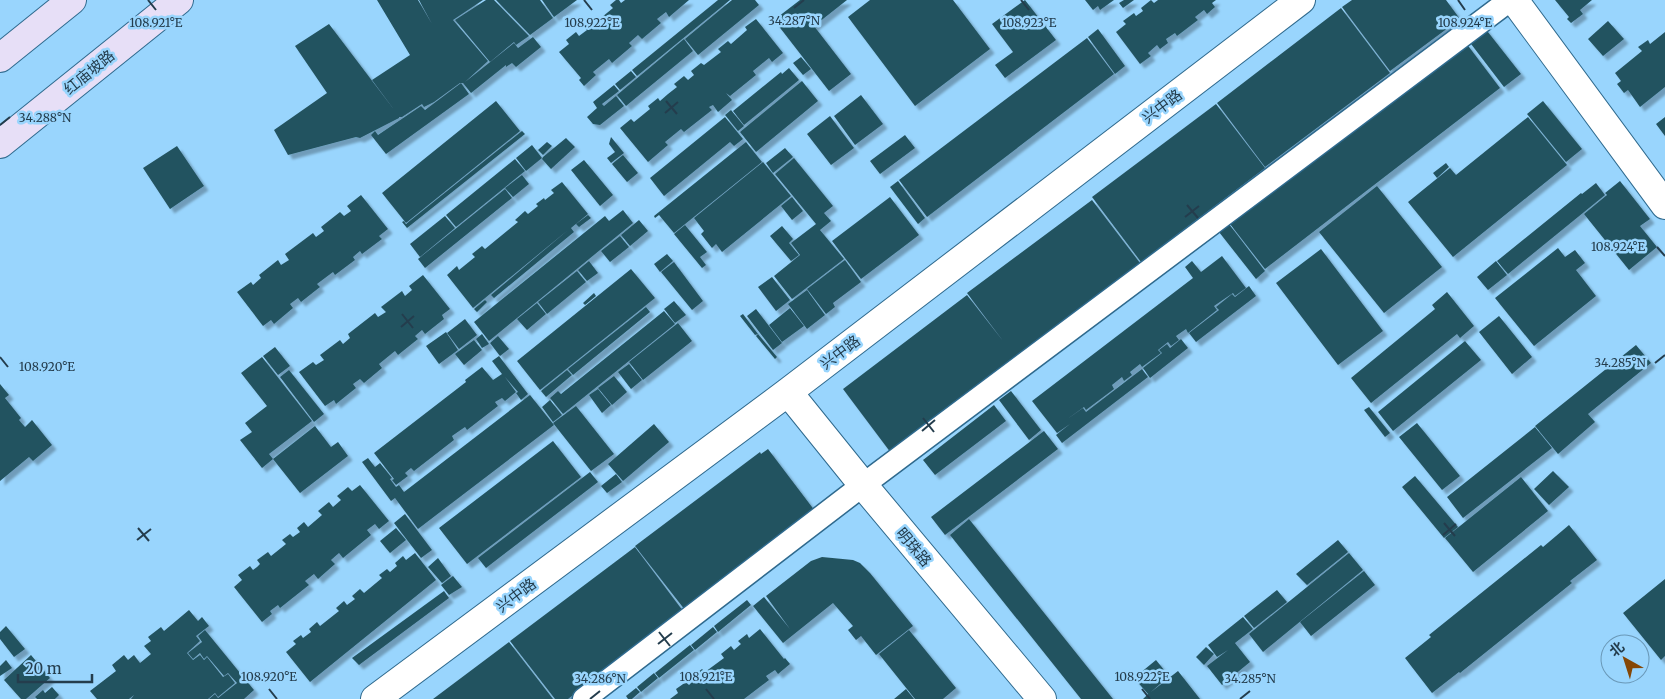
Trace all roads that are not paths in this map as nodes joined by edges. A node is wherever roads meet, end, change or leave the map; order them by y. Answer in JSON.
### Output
{"nodes":[{"id":1,"x":72,"y":0,"type":"edge"},
{"id":2,"x":179,"y":0,"type":"edge"},
{"id":3,"x":1301,"y":0,"type":"edge"},
{"id":4,"x":1512,"y":0,"type":"edge"},
{"id":5,"x":0,"y":58,"type":"edge"},
{"id":6,"x":0,"y":144,"type":"edge"},
{"id":7,"x":1665,"y":205,"type":"edge"},
{"id":8,"x":788,"y":392,"type":"junction"},
{"id":9,"x":863,"y":486,"type":"junction"},
{"id":10,"x":375,"y":699,"type":"edge"},
{"id":11,"x":584,"y":699,"type":"edge"},
{"id":12,"x":1042,"y":699,"type":"edge"}],
"edges":[{"from":1,"to":5,"type":"main road"},
{"from":2,"to":6,"type":"main road","name":"红庙坡路"},
{"from":3,"to":8,"type":"street","name":"兴中路"},
{"from":4,"to":7,"type":"street"},
{"from":4,"to":9,"type":"street"},
{"from":8,"to":9,"type":"street","name":"明珠路"},
{"from":8,"to":10,"type":"street","name":"兴中路"},
{"from":9,"to":11,"type":"street"},
{"from":9,"to":12,"type":"street","name":"明珠路"}]}
